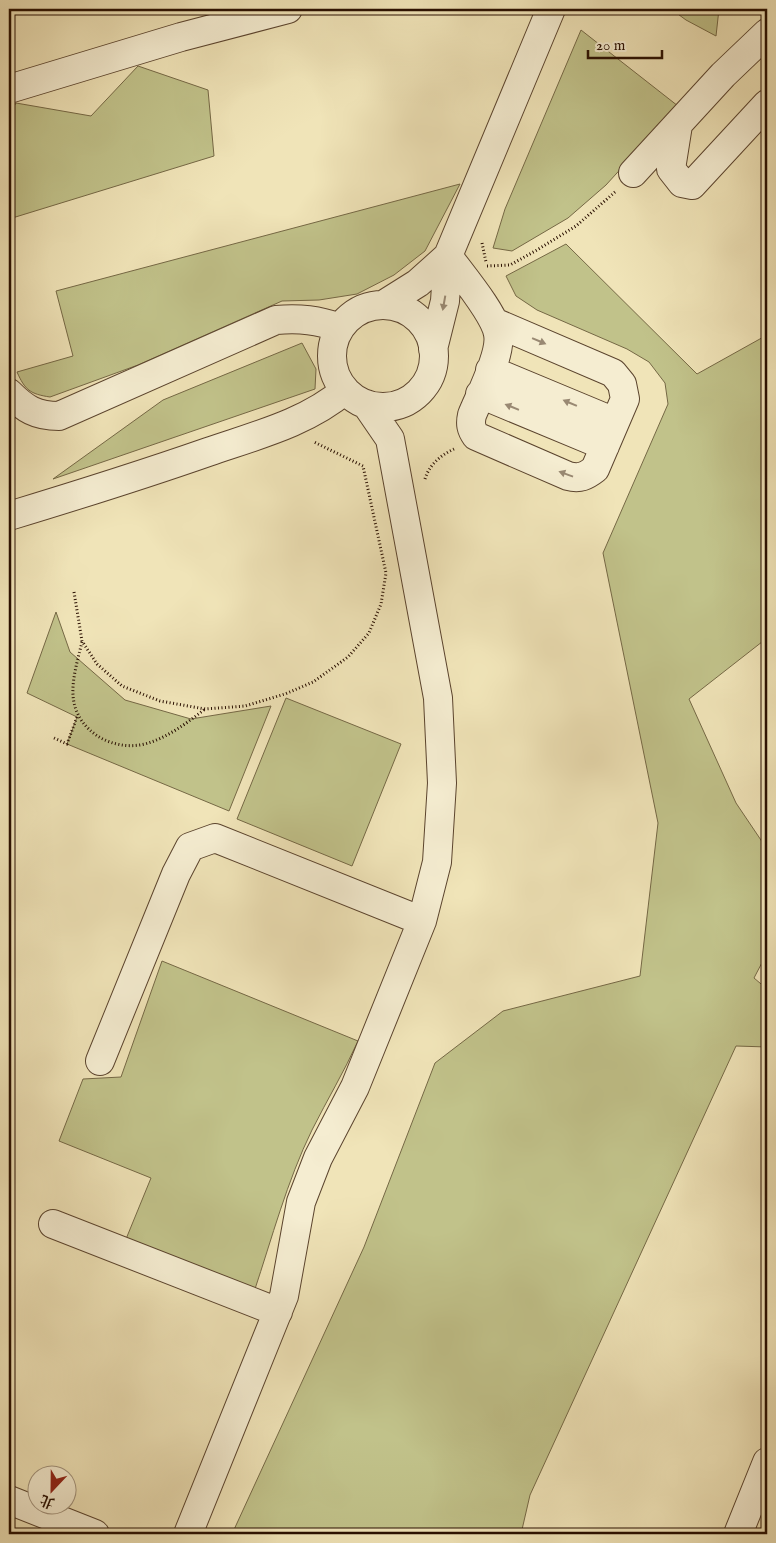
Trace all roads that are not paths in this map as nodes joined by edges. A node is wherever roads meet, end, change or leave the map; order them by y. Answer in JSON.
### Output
{"nodes":[{"id":1,"x":288,"y":9,"type":"edge"},
{"id":2,"x":551,"y":9,"type":"edge"},
{"id":3,"x":767,"y":33,"type":"edge"},
{"id":4,"x":9,"y":89,"type":"edge"},
{"id":5,"x":767,"y":104,"type":"edge"},
{"id":6,"x":678,"y":125,"type":"junction"},
{"id":7,"x":633,"y":173,"type":"road end"},
{"id":8,"x":448,"y":256,"type":"junction"},
{"id":9,"x":383,"y":305,"type":"junction"},
{"id":10,"x":494,"y":322,"type":"junction"},
{"id":11,"x":340,"y":328,"type":"junction"},
{"id":12,"x":434,"y":349,"type":"junction"},
{"id":13,"x":485,"y":382,"type":"junction"},
{"id":14,"x":9,"y":393,"type":"edge"},
{"id":15,"x":355,"y":397,"type":"junction"},
{"id":16,"x":404,"y":402,"type":"junction"},
{"id":17,"x":610,"y":434,"type":"junction"},
{"id":18,"x":390,"y":439,"type":"junction"},
{"id":19,"x":9,"y":516,"type":"edge"},
{"id":20,"x":422,"y":920,"type":"junction"},
{"id":21,"x":100,"y":1061,"type":"dead end"},
{"id":22,"x":53,"y":1224,"type":"dead end"},
{"id":23,"x":278,"y":1312,"type":"junction"},
{"id":24,"x":767,"y":1462,"type":"edge"},
{"id":25,"x":9,"y":1500,"type":"edge"},
{"id":26,"x":95,"y":1534,"type":"edge"},
{"id":27,"x":188,"y":1534,"type":"edge"},
{"id":28,"x":738,"y":1534,"type":"edge"}],
"edges":[{"from":1,"to":4,"type":"street"},
{"from":2,"to":8,"type":"street"},
{"from":3,"to":6,"type":"street"},
{"from":5,"to":6,"type":"street"},
{"from":6,"to":7,"type":"street"},
{"from":8,"to":9,"type":"street"},
{"from":8,"to":10,"type":"street"},
{"from":8,"to":12,"type":"street","one_way":true},
{"from":9,"to":11,"type":"street"},
{"from":9,"to":12,"type":"street"},
{"from":10,"to":13,"type":"street"},
{"from":10,"to":17,"type":"street","one_way":true},
{"from":11,"to":14,"type":"street"},
{"from":11,"to":15,"type":"street"},
{"from":12,"to":16,"type":"street"},
{"from":17,"to":13,"type":"street","one_way":true},
{"from":17,"to":13,"type":"street","one_way":true},
{"from":15,"to":16,"type":"street"},
{"from":15,"to":18,"type":"street"},
{"from":15,"to":19,"type":"street"},
{"from":16,"to":18,"type":"street"},
{"from":18,"to":20,"type":"street"},
{"from":20,"to":21,"type":"street"},
{"from":20,"to":23,"type":"street"},
{"from":22,"to":23,"type":"street"},
{"from":23,"to":27,"type":"street"},
{"from":24,"to":28,"type":"street"},
{"from":25,"to":26,"type":"street"}]}
